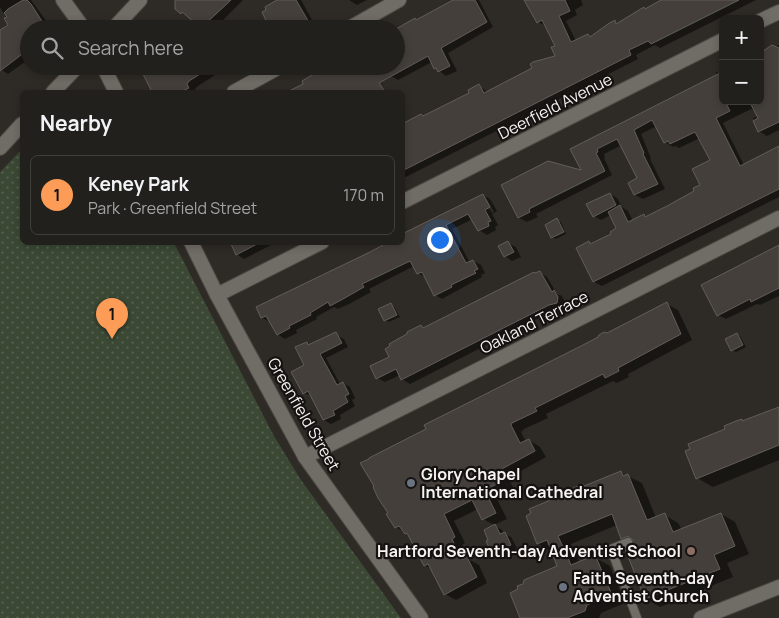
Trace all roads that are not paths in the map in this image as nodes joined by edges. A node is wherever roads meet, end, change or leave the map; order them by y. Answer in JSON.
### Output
{"nodes":[{"id":1,"x":63,"y":0,"type":"edge"},
{"id":2,"x":140,"y":0,"type":"edge"},
{"id":3,"x":399,"y":0,"type":"edge"},
{"id":4,"x":779,"y":12,"type":"edge"},
{"id":5,"x":764,"y":19,"type":"edge"},
{"id":6,"x":77,"y":20,"type":"edge"},
{"id":7,"x":121,"y":20,"type":"edge"},
{"id":8,"x":364,"y":20,"type":"edge"},
{"id":9,"x":719,"y":42,"type":"edge"},
{"id":10,"x":69,"y":75,"type":"edge"},
{"id":11,"x":108,"y":75,"type":"edge"},
{"id":12,"x":265,"y":75,"type":"edge"},
{"id":13,"x":55,"y":90,"type":"edge"},
{"id":14,"x":115,"y":90,"type":"edge"},
{"id":15,"x":238,"y":90,"type":"edge"},
{"id":16,"x":20,"y":126,"type":"edge"},
{"id":17,"x":0,"y":148,"type":"edge"},
{"id":18,"x":405,"y":200,"type":"edge"},
{"id":19,"x":779,"y":218,"type":"edge"},
{"id":20,"x":192,"y":245,"type":"edge"},
{"id":21,"x":316,"y":245,"type":"edge"},
{"id":22,"x":217,"y":296,"type":"junction"},
{"id":23,"x":305,"y":457,"type":"junction"},
{"id":24,"x":628,"y":542,"type":"dead end"},
{"id":25,"x":611,"y":549,"type":"junction"},
{"id":26,"x":592,"y":552,"type":"dead end"},
{"id":27,"x":779,"y":587,"type":"edge"},
{"id":28,"x":421,"y":618,"type":"edge"},
{"id":29,"x":637,"y":618,"type":"edge"},
{"id":30,"x":701,"y":618,"type":"edge"}],
"edges":[{"from":1,"to":6,"type":"street"},
{"from":2,"to":7,"type":"street"},
{"from":3,"to":8,"type":"street"},
{"from":4,"to":5,"type":"street"},
{"from":9,"to":18,"type":"street","name":"Deerfield Avenue"},
{"from":10,"to":13,"type":"street"},
{"from":11,"to":14,"type":"street"},
{"from":12,"to":15,"type":"street"},
{"from":16,"to":17,"type":"street"},
{"from":19,"to":23,"type":"street","name":"Oakland Terrace"},
{"from":20,"to":22,"type":"street","name":"Greenfield Street"},
{"from":21,"to":22,"type":"street"},
{"from":22,"to":23,"type":"street","name":"Greenfield Street"},
{"from":23,"to":28,"type":"street","name":"Greenfield Street"},
{"from":24,"to":25,"type":"lane"},
{"from":25,"to":26,"type":"lane"},
{"from":25,"to":29,"type":"lane"},
{"from":27,"to":30,"type":"street"}]}
